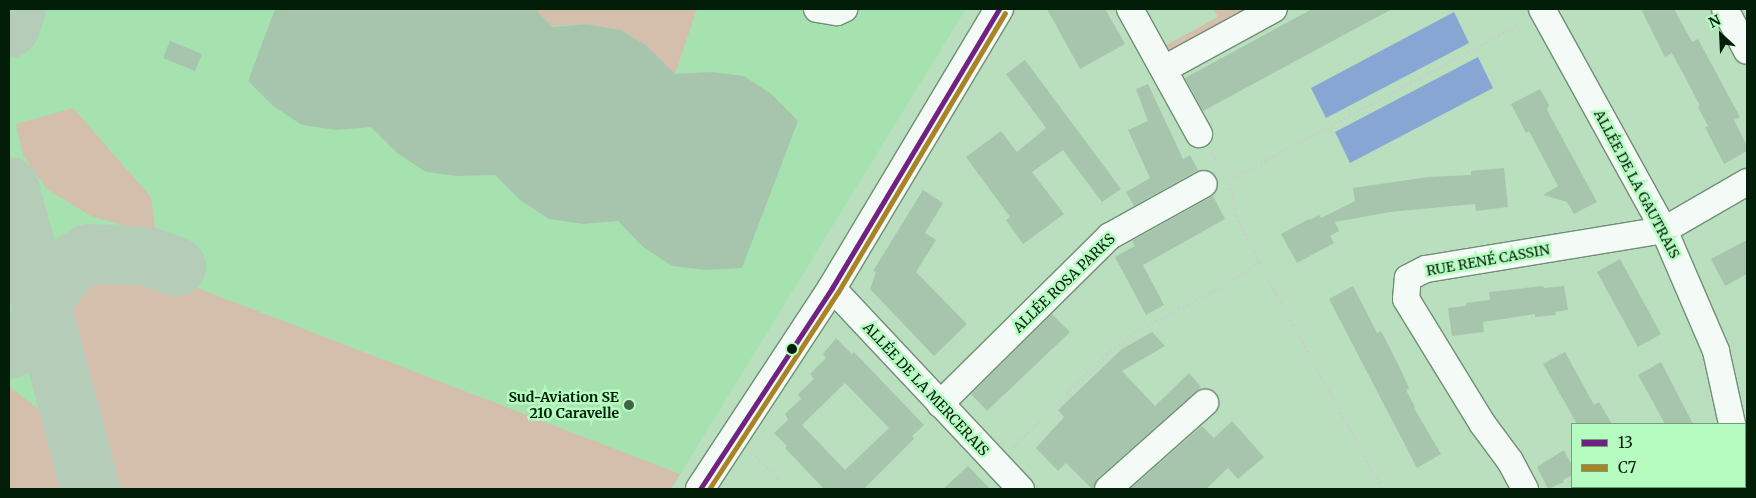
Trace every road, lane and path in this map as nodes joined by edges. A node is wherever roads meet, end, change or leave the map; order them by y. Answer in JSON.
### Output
{"nodes":[{"id":1,"x":816,"y":9,"type":"edge"},
{"id":2,"x":844,"y":9,"type":"edge"},
{"id":3,"x":1000,"y":9,"type":"edge"},
{"id":4,"x":1130,"y":9,"type":"edge"},
{"id":5,"x":1274,"y":9,"type":"edge"},
{"id":6,"x":1725,"y":9,"type":"edge"},
{"id":7,"x":1543,"y":10,"type":"edge"},
{"id":8,"x":1747,"y":51,"type":"edge"},
{"id":9,"x":1164,"y":69,"type":"junction"},
{"id":10,"x":1199,"y":134,"type":"joint"},
{"id":11,"x":1219,"y":176,"type":"junction"},
{"id":12,"x":1747,"y":182,"type":"edge"},
{"id":13,"x":1664,"y":230,"type":"junction"},
{"id":14,"x":1258,"y":262,"type":"junction"},
{"id":15,"x":832,"y":288,"type":"junction"},
{"id":16,"x":1205,"y":403,"type":"dead end"},
{"id":17,"x":940,"y":404,"type":"junction"},
{"id":18,"x":1732,"y":423,"type":"edge"},
{"id":19,"x":736,"y":436,"type":"junction"},
{"id":20,"x":996,"y":463,"type":"junction"},
{"id":21,"x":704,"y":483,"type":"edge"},
{"id":22,"x":1747,"y":488,"type":"edge"},
{"id":23,"x":788,"y":489,"type":"edge"},
{"id":24,"x":1021,"y":489,"type":"edge"},
{"id":25,"x":1108,"y":489,"type":"edge"},
{"id":26,"x":1382,"y":489,"type":"edge"},
{"id":27,"x":1526,"y":489,"type":"edge"},
{"id":28,"x":1742,"y":489,"type":"edge"}],
"edges":[{"from":1,"to":2,"type":"street"},
{"from":3,"to":15,"type":"street"},
{"from":4,"to":9,"type":"street"},
{"from":5,"to":9,"type":"street"},
{"from":6,"to":8,"type":"street"},
{"from":7,"to":11,"type":"path"},
{"from":7,"to":13,"type":"street","name":"ALLÉE DE LA GAUTRAIS"},
{"from":9,"to":10,"type":"street"},
{"from":10,"to":11,"type":"path"},
{"from":11,"to":14,"type":"path"},
{"from":11,"to":17,"type":"street","name":"ALLÉE ROSA PARKS"},
{"from":12,"to":13,"type":"street"},
{"from":13,"to":18,"type":"street","name":"ALLÉE DE LA GAUTRAIS"},
{"from":13,"to":27,"type":"street","name":"RUE RENÉ CASSIN"},
{"from":14,"to":20,"type":"path"},
{"from":14,"to":26,"type":"path"},
{"from":15,"to":17,"type":"street","name":"ALLÉE DE LA MERCERAIS"},
{"from":15,"to":19,"type":"street"},
{"from":16,"to":25,"type":"street"},
{"from":17,"to":20,"type":"street","name":"ALLÉE DE LA MERCERAIS"},
{"from":19,"to":21,"type":"street"},
{"from":19,"to":23,"type":"path"},
{"from":20,"to":24,"type":"street","name":"ALLÉE DE LA MERCERAIS"},
{"from":22,"to":28,"type":"street"}]}
